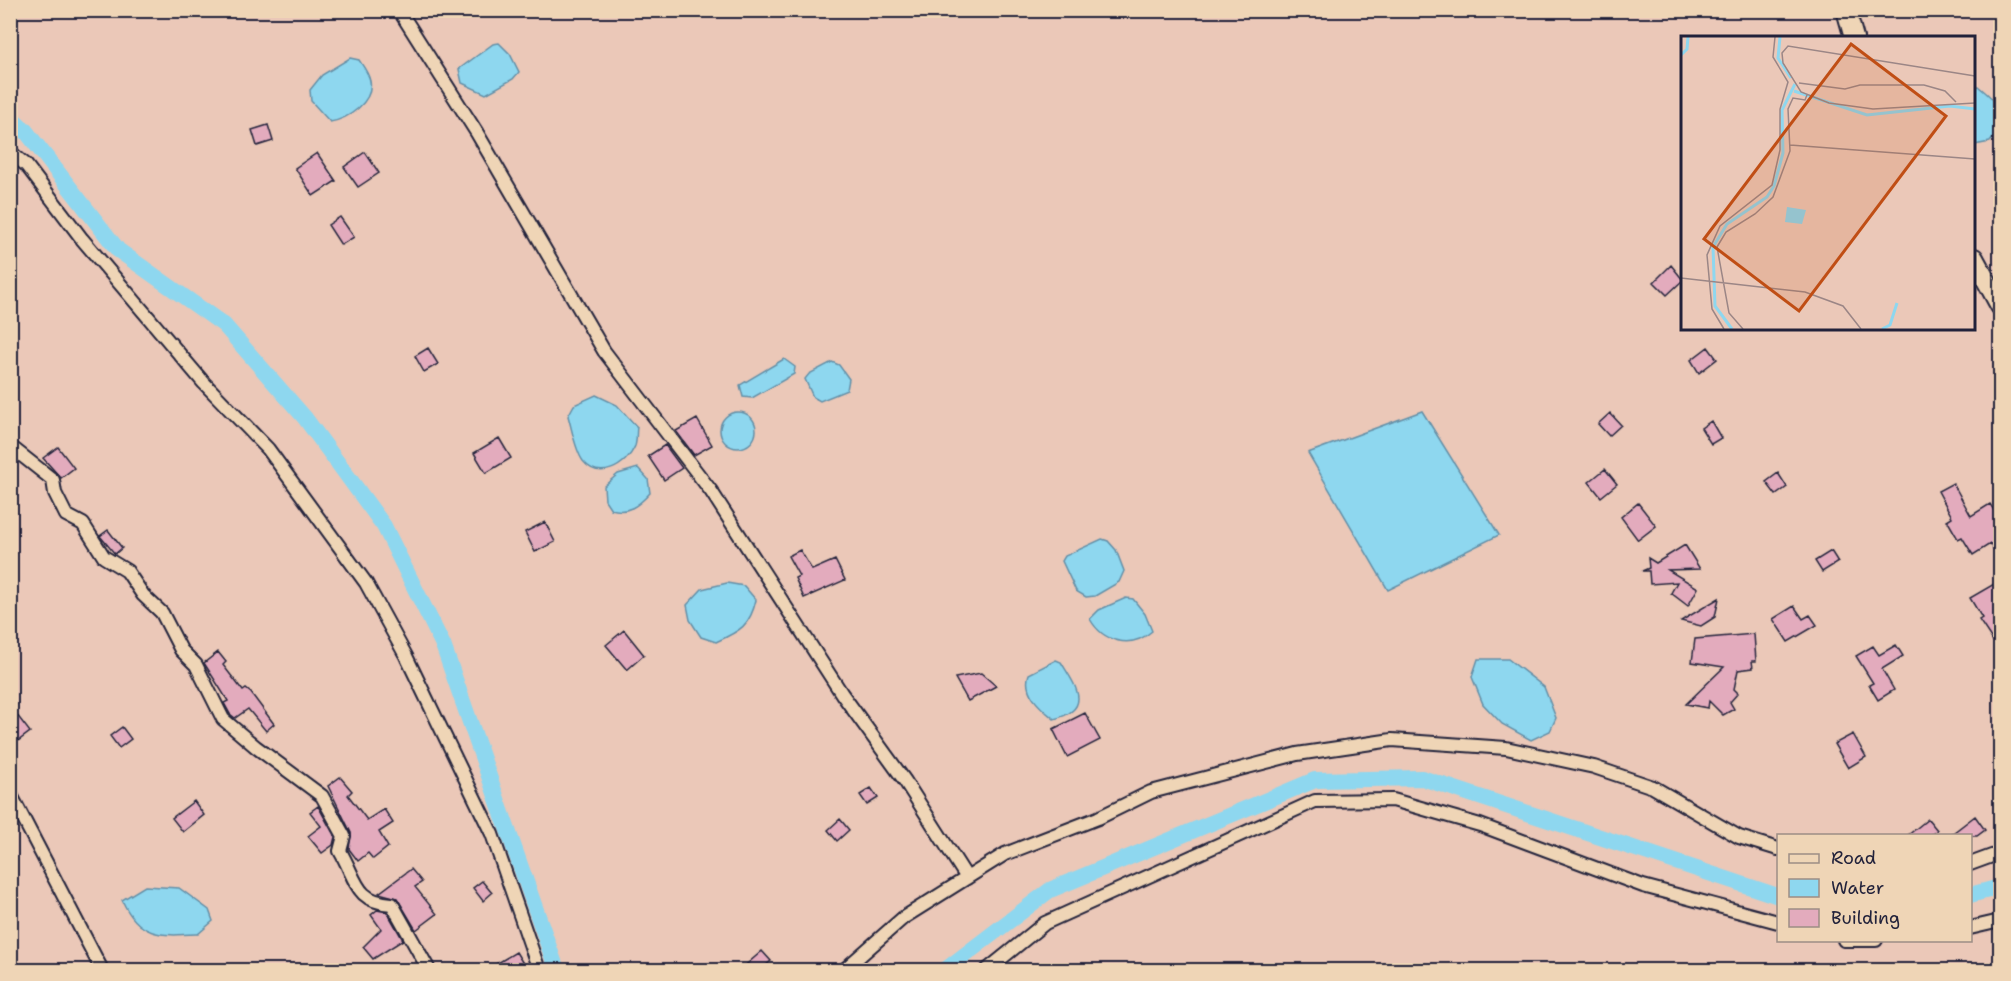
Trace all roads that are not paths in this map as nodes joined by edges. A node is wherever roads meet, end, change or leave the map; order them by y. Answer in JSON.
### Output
{"nodes":[{"id":1,"x":399,"y":10,"type":"edge"},
{"id":2,"x":1846,"y":10,"type":"edge"},
{"id":3,"x":1853,"y":36,"type":"edge"},
{"id":4,"x":10,"y":152,"type":"edge"},
{"id":5,"x":1975,"y":260,"type":"edge"},
{"id":6,"x":2001,"y":306,"type":"edge"},
{"id":7,"x":10,"y":446,"type":"edge"},
{"id":8,"x":10,"y":793,"type":"edge"},
{"id":9,"x":1777,"y":848,"type":"edge"},
{"id":10,"x":2001,"y":853,"type":"edge"},
{"id":11,"x":1972,"y":864,"type":"edge"},
{"id":12,"x":967,"y":878,"type":"junction"},
{"id":13,"x":1777,"y":921,"type":"edge"},
{"id":14,"x":2001,"y":921,"type":"edge"},
{"id":15,"x":1972,"y":928,"type":"edge"},
{"id":16,"x":102,"y":970,"type":"edge"},
{"id":17,"x":429,"y":970,"type":"edge"},
{"id":18,"x":539,"y":970,"type":"edge"},
{"id":19,"x":844,"y":970,"type":"edge"},
{"id":20,"x":987,"y":970,"type":"edge"}],
"edges":[{"from":1,"to":12,"type":"street"},
{"from":2,"to":3,"type":"main road"},
{"from":4,"to":18,"type":"street"},
{"from":5,"to":6,"type":"main road"},
{"from":7,"to":17,"type":"street"},
{"from":8,"to":16,"type":"street"},
{"from":9,"to":12,"type":"street"},
{"from":10,"to":11,"type":"street"},
{"from":12,"to":19,"type":"street"},
{"from":13,"to":20,"type":"street"},
{"from":14,"to":15,"type":"street"}]}
